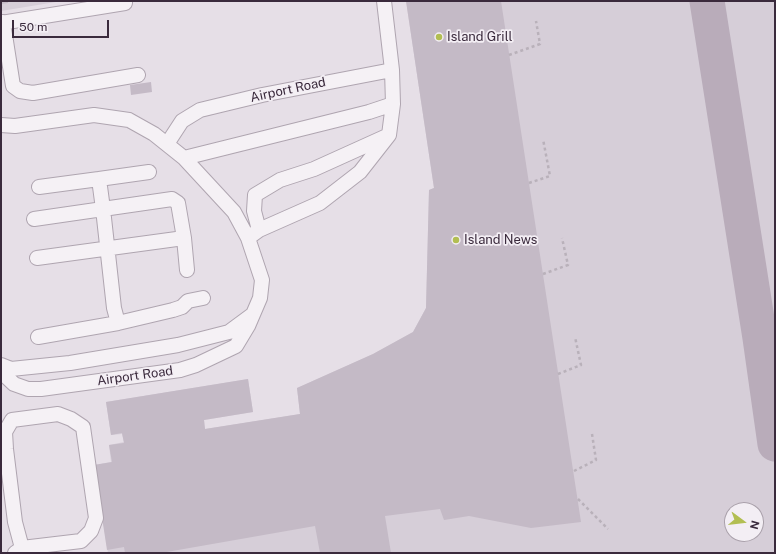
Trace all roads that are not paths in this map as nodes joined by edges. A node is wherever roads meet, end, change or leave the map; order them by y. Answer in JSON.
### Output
{"nodes":[{"id":1,"x":384,"y":1,"type":"edge"},
{"id":2,"x":125,"y":3,"type":"dead end"},
{"id":3,"x":2,"y":22,"type":"edge"},
{"id":4,"x":3,"y":37,"type":"edge"},
{"id":5,"x":392,"y":70,"type":"junction"},
{"id":6,"x":138,"y":75,"type":"dead end"},
{"id":7,"x":393,"y":104,"type":"junction"},
{"id":8,"x":1,"y":125,"type":"edge"},
{"id":9,"x":390,"y":135,"type":"junction"},
{"id":10,"x":167,"y":144,"type":"junction"},
{"id":11,"x":184,"y":158,"type":"junction"},
{"id":12,"x":149,"y":172,"type":"dead end"},
{"id":13,"x":99,"y":179,"type":"junction"},
{"id":14,"x":39,"y":187,"type":"dead end"},
{"id":15,"x":104,"y":209,"type":"junction"},
{"id":16,"x":34,"y":219,"type":"dead end"},
{"id":17,"x":254,"y":234,"type":"junction"},
{"id":18,"x":184,"y":238,"type":"junction"},
{"id":19,"x":107,"y":248,"type":"junction"},
{"id":20,"x":37,"y":258,"type":"dead end"},
{"id":21,"x":187,"y":270,"type":"dead end"},
{"id":22,"x":203,"y":298,"type":"dead end"},
{"id":23,"x":253,"y":315,"type":"junction"},
{"id":24,"x":118,"y":323,"type":"junction"},
{"id":25,"x":38,"y":337,"type":"dead end"},
{"id":26,"x":1,"y":365,"type":"edge"},
{"id":27,"x":1,"y":372,"type":"edge"},
{"id":28,"x":19,"y":550,"type":"edge"}],
"edges":[{"from":1,"to":5,"type":"lane"},
{"from":2,"to":3,"type":"lane"},
{"from":3,"to":4,"type":"lane"},
{"from":4,"to":6,"type":"lane"},
{"from":5,"to":7,"type":"lane"},
{"from":5,"to":10,"type":"lane","name":"Airport Road"},
{"from":7,"to":9,"type":"lane"},
{"from":7,"to":11,"type":"lane"},
{"from":8,"to":10,"type":"lane","name":"Airport Road"},
{"from":9,"to":17,"type":"lane"},
{"from":9,"to":17,"type":"lane","name":"Airport Road"},
{"from":10,"to":11,"type":"lane","name":"Airport Road"},
{"from":11,"to":17,"type":"lane","name":"Airport Road"},
{"from":12,"to":13,"type":"lane"},
{"from":13,"to":14,"type":"lane"},
{"from":13,"to":15,"type":"lane"},
{"from":15,"to":16,"type":"lane"},
{"from":15,"to":18,"type":"lane"},
{"from":15,"to":19,"type":"lane"},
{"from":17,"to":23,"type":"lane","name":"Airport Road"},
{"from":18,"to":19,"type":"lane"},
{"from":18,"to":21,"type":"lane"},
{"from":19,"to":20,"type":"lane"},
{"from":19,"to":24,"type":"lane"},
{"from":22,"to":24,"type":"lane"},
{"from":23,"to":26,"type":"lane","name":"Airport Road"},
{"from":23,"to":27,"type":"lane","name":"Airport Road"},
{"from":24,"to":25,"type":"lane"},
{"from":28,"to":28,"type":"lane"}]}
